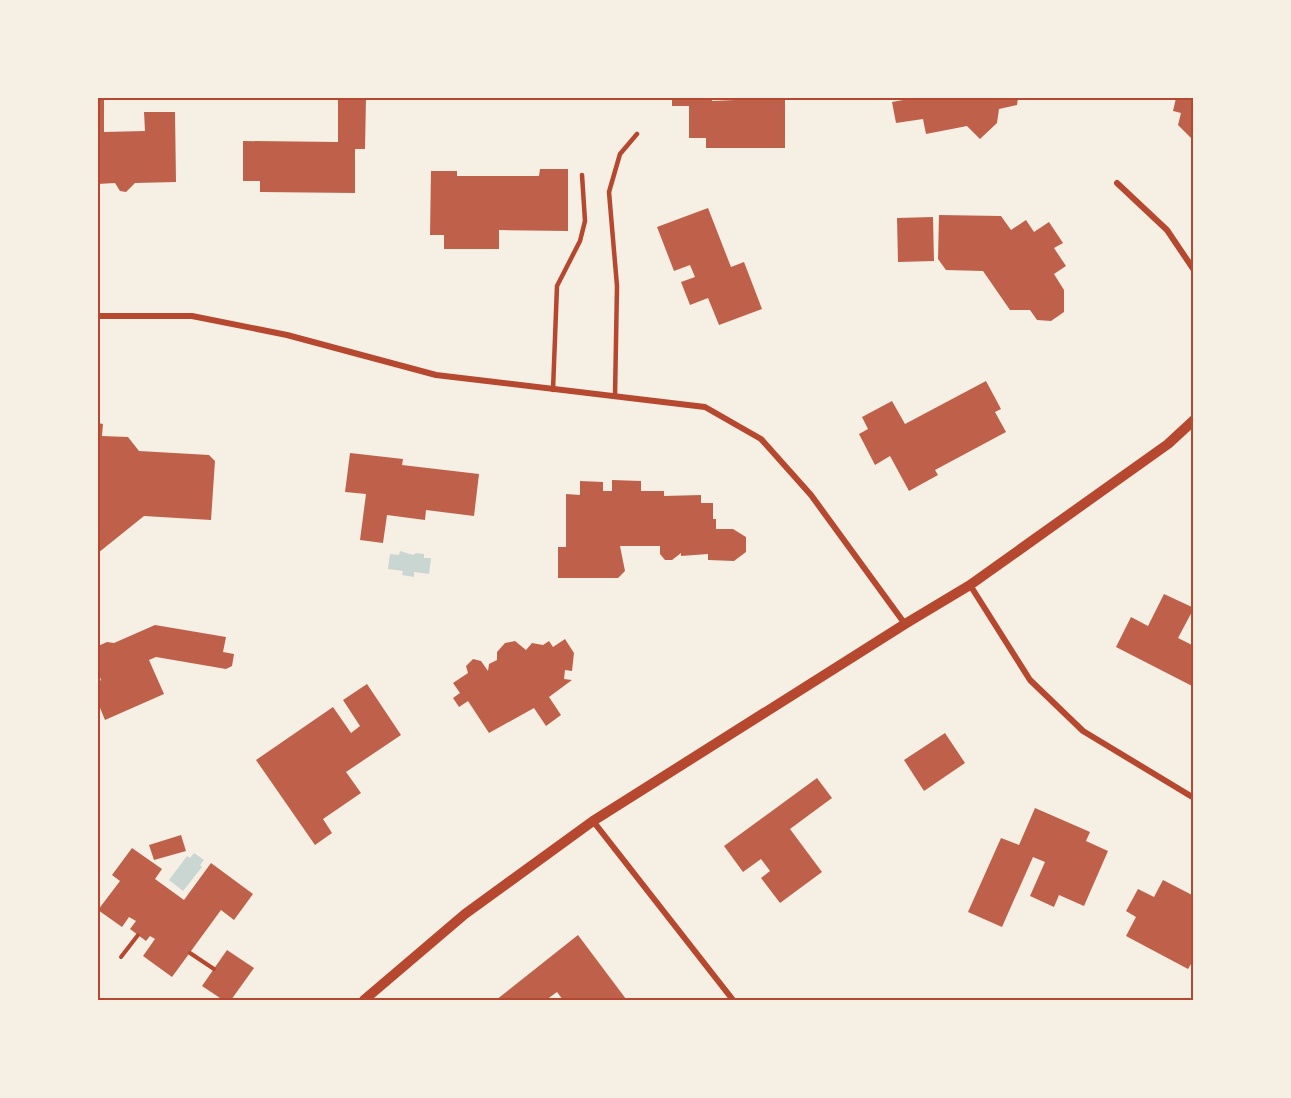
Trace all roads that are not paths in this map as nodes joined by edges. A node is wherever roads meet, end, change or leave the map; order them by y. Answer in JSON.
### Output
{"nodes":[{"id":1,"x":637,"y":134,"type":"dead end"},
{"id":2,"x":582,"y":175,"type":"dead end"},
{"id":3,"x":1118,"y":183,"type":"dead end"},
{"id":4,"x":1194,"y":270,"type":"edge"},
{"id":5,"x":98,"y":316,"type":"edge"},
{"id":6,"x":554,"y":390,"type":"junction"},
{"id":7,"x":615,"y":396,"type":"junction"},
{"id":8,"x":1194,"y":420,"type":"edge"},
{"id":9,"x":970,"y":585,"type":"junction"},
{"id":10,"x":905,"y":624,"type":"junction"},
{"id":11,"x":1194,"y":798,"type":"edge"},
{"id":12,"x":593,"y":821,"type":"junction"},
{"id":13,"x":364,"y":1000,"type":"edge"},
{"id":14,"x":734,"y":1000,"type":"edge"}],
"edges":[{"from":1,"to":7,"type":"lane"},
{"from":2,"to":6,"type":"lane"},
{"from":3,"to":4,"type":"street"},
{"from":5,"to":6,"type":"street"},
{"from":6,"to":7,"type":"street"},
{"from":7,"to":10,"type":"street"},
{"from":8,"to":9,"type":"street"},
{"from":9,"to":10,"type":"street"},
{"from":9,"to":11,"type":"street"},
{"from":10,"to":12,"type":"street"},
{"from":12,"to":13,"type":"street"},
{"from":12,"to":14,"type":"street"}]}
